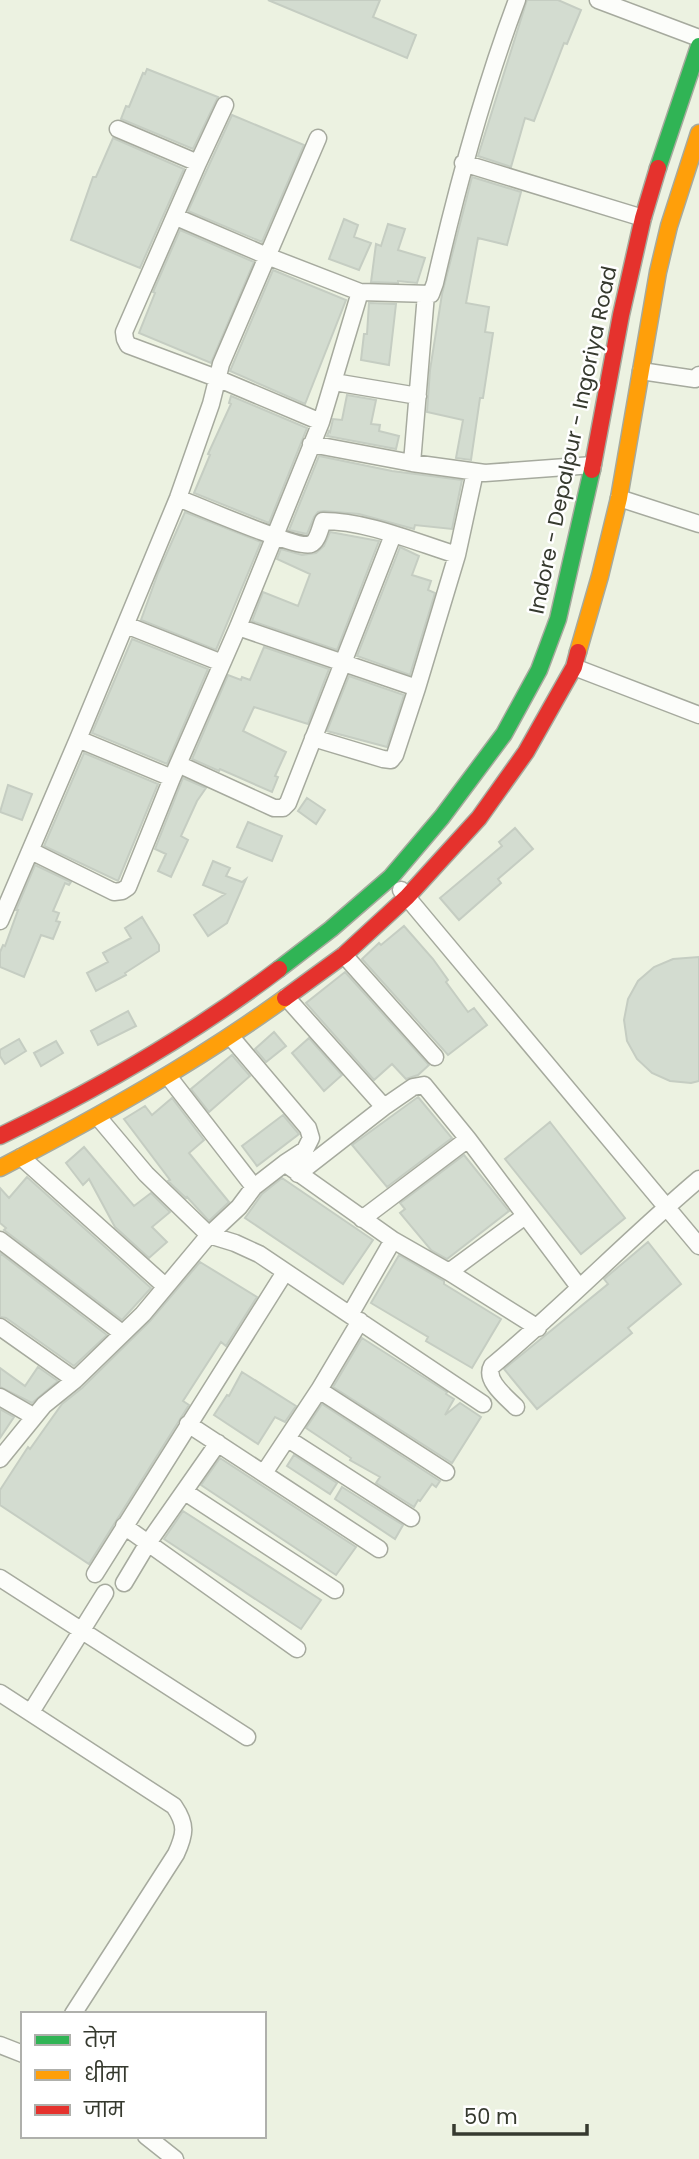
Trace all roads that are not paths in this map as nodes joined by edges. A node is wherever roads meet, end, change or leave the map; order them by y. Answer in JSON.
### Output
{"nodes":[{"id":1,"x":517,"y":0,"type":"edge"},
{"id":2,"x":598,"y":0,"type":"edge"},
{"id":3,"x":699,"y":38,"type":"edge"},
{"id":4,"x":699,"y":46,"type":"edge"},
{"id":5,"x":226,"y":105,"type":"dead end"},
{"id":6,"x":118,"y":129,"type":"dead end"},
{"id":7,"x":699,"y":133,"type":"edge"},
{"id":8,"x":318,"y":138,"type":"dead end"},
{"id":9,"x":198,"y":163,"type":"junction"},
{"id":10,"x":463,"y":163,"type":"junction"},
{"id":11,"x":176,"y":217,"type":"junction"},
{"id":12,"x":643,"y":218,"type":"junction"},
{"id":13,"x":267,"y":256,"type":"junction"},
{"id":14,"x":360,"y":292,"type":"junction"},
{"id":15,"x":426,"y":294,"type":"junction"},
{"id":16,"x":641,"y":371,"type":"junction"},
{"id":17,"x":699,"y":375,"type":"edge"},
{"id":18,"x":219,"y":379,"type":"junction"},
{"id":19,"x":334,"y":382,"type":"junction"},
{"id":20,"x":418,"y":396,"type":"junction"},
{"id":21,"x":321,"y":422,"type":"junction"},
{"id":22,"x":311,"y":444,"type":"junction"},
{"id":23,"x":412,"y":463,"type":"junction"},
{"id":24,"x":593,"y":465,"type":"junction"},
{"id":25,"x":475,"y":472,"type":"junction"},
{"id":26,"x":178,"y":498,"type":"junction"},
{"id":27,"x":619,"y":498,"type":"junction"},
{"id":28,"x":699,"y":524,"type":"edge"},
{"id":29,"x":273,"y":536,"type":"junction"},
{"id":30,"x":393,"y":536,"type":"junction"},
{"id":31,"x":457,"y":555,"type":"junction"},
{"id":32,"x":126,"y":625,"type":"junction"},
{"id":33,"x":238,"y":627,"type":"junction"},
{"id":34,"x":344,"y":662,"type":"junction"},
{"id":35,"x":222,"y":663,"type":"junction"},
{"id":36,"x":573,"y":667,"type":"junction"},
{"id":37,"x":417,"y":688,"type":"junction"},
{"id":38,"x":699,"y":715,"type":"edge"},
{"id":39,"x":313,"y":738,"type":"junction"},
{"id":40,"x":78,"y":739,"type":"junction"},
{"id":41,"x":175,"y":771,"type":"junction"},
{"id":42,"x":31,"y":851,"type":"junction"},
{"id":43,"x":391,"y":877,"type":"junction"},
{"id":44,"x":407,"y":897,"type":"junction"},
{"id":45,"x":0,"y":921,"type":"edge"},
{"id":46,"x":344,"y":955,"type":"junction"},
{"id":47,"x":286,"y":997,"type":"junction"},
{"id":48,"x":231,"y":1037,"type":"junction"},
{"id":49,"x":435,"y":1057,"type":"dead end"},
{"id":50,"x":168,"y":1076,"type":"junction"},
{"id":51,"x":384,"y":1107,"type":"junction"},
{"id":52,"x":98,"y":1117,"type":"junction"},
{"id":53,"x":0,"y":1136,"type":"edge"},
{"id":54,"x":468,"y":1139,"type":"junction"},
{"id":55,"x":21,"y":1157,"type":"junction"},
{"id":56,"x":285,"y":1163,"type":"junction"},
{"id":57,"x":0,"y":1168,"type":"edge"},
{"id":58,"x":298,"y":1174,"type":"junction"},
{"id":59,"x":699,"y":1179,"type":"edge"},
{"id":60,"x":254,"y":1187,"type":"junction"},
{"id":61,"x":666,"y":1207,"type":"junction"},
{"id":62,"x":525,"y":1216,"type":"junction"},
{"id":63,"x":362,"y":1219,"type":"junction"},
{"id":64,"x":209,"y":1235,"type":"junction"},
{"id":65,"x":0,"y":1240,"type":"edge"},
{"id":66,"x":393,"y":1240,"type":"junction"},
{"id":67,"x":699,"y":1245,"type":"edge"},
{"id":68,"x":285,"y":1272,"type":"junction"},
{"id":69,"x":449,"y":1272,"type":"junction"},
{"id":70,"x":165,"y":1286,"type":"junction"},
{"id":71,"x":579,"y":1287,"type":"junction"},
{"id":72,"x":355,"y":1317,"type":"junction"},
{"id":73,"x":0,"y":1327,"type":"edge"},
{"id":74,"x":538,"y":1328,"type":"junction"},
{"id":75,"x":122,"y":1333,"type":"junction"},
{"id":76,"x":75,"y":1380,"type":"junction"},
{"id":77,"x":319,"y":1390,"type":"junction"},
{"id":78,"x":0,"y":1396,"type":"edge"},
{"id":79,"x":483,"y":1404,"type":"dead end"},
{"id":80,"x":516,"y":1407,"type":"dead end"},
{"id":81,"x":33,"y":1416,"type":"junction"},
{"id":82,"x":188,"y":1424,"type":"junction"},
{"id":83,"x":288,"y":1439,"type":"junction"},
{"id":84,"x":218,"y":1443,"type":"junction"},
{"id":85,"x":0,"y":1459,"type":"edge"},
{"id":86,"x":446,"y":1472,"type":"dead end"},
{"id":87,"x":264,"y":1474,"type":"junction"},
{"id":88,"x":184,"y":1492,"type":"junction"},
{"id":89,"x":411,"y":1518,"type":"dead end"},
{"id":90,"x":124,"y":1525,"type":"junction"},
{"id":91,"x":148,"y":1543,"type":"junction"},
{"id":92,"x":379,"y":1549,"type":"dead end"},
{"id":93,"x":95,"y":1574,"type":"dead end"},
{"id":94,"x":0,"y":1578,"type":"edge"},
{"id":95,"x":124,"y":1583,"type":"dead end"},
{"id":96,"x":335,"y":1590,"type":"dead end"},
{"id":97,"x":104,"y":1593,"type":"dead end"},
{"id":98,"x":83,"y":1630,"type":"junction"},
{"id":99,"x":297,"y":1650,"type":"dead end"},
{"id":100,"x":0,"y":1693,"type":"edge"},
{"id":101,"x":31,"y":1712,"type":"junction"},
{"id":102,"x":247,"y":1737,"type":"dead end"},
{"id":103,"x":74,"y":2012,"type":"edge"},
{"id":104,"x":0,"y":2045,"type":"edge"},
{"id":105,"x":21,"y":2053,"type":"edge"},
{"id":106,"x":149,"y":2138,"type":"edge"},
{"id":107,"x":175,"y":2159,"type":"edge"}],
"edges":[{"from":1,"to":10,"type":"street"},
{"from":2,"to":3,"type":"street"},
{"from":4,"to":12,"type":"main road","name":"Indore - Depalpur - Ingoriya Road"},
{"from":5,"to":9,"type":"street"},
{"from":6,"to":9,"type":"street"},
{"from":7,"to":16,"type":"main road"},
{"from":8,"to":13,"type":"street"},
{"from":9,"to":11,"type":"street"},
{"from":10,"to":12,"type":"street"},
{"from":10,"to":15,"type":"street"},
{"from":11,"to":13,"type":"street"},
{"from":11,"to":18,"type":"street"},
{"from":12,"to":24,"type":"main road","name":"Indore - Depalpur - Ingoriya Road"},
{"from":13,"to":14,"type":"street"},
{"from":13,"to":18,"type":"street"},
{"from":14,"to":15,"type":"street"},
{"from":14,"to":19,"type":"street"},
{"from":15,"to":20,"type":"street"},
{"from":16,"to":17,"type":"street"},
{"from":16,"to":27,"type":"main road"},
{"from":18,"to":21,"type":"street"},
{"from":18,"to":26,"type":"street"},
{"from":19,"to":20,"type":"street"},
{"from":19,"to":21,"type":"street"},
{"from":20,"to":23,"type":"street"},
{"from":21,"to":22,"type":"street"},
{"from":22,"to":23,"type":"street"},
{"from":22,"to":29,"type":"street"},
{"from":23,"to":25,"type":"street"},
{"from":24,"to":25,"type":"street"},
{"from":24,"to":43,"type":"main road","name":"Indore - Depalpur - Ingoriya Road"},
{"from":25,"to":31,"type":"street"},
{"from":26,"to":29,"type":"street"},
{"from":26,"to":32,"type":"street"},
{"from":27,"to":28,"type":"street"},
{"from":27,"to":36,"type":"main road"},
{"from":29,"to":30,"type":"street"},
{"from":29,"to":33,"type":"street"},
{"from":30,"to":31,"type":"street"},
{"from":30,"to":34,"type":"street"},
{"from":31,"to":37,"type":"street"},
{"from":32,"to":35,"type":"street"},
{"from":32,"to":40,"type":"street"},
{"from":33,"to":34,"type":"street"},
{"from":33,"to":35,"type":"street"},
{"from":34,"to":37,"type":"street"},
{"from":34,"to":39,"type":"street"},
{"from":35,"to":41,"type":"street"},
{"from":36,"to":38,"type":"street"},
{"from":36,"to":44,"type":"main road"},
{"from":37,"to":39,"type":"street"},
{"from":39,"to":41,"type":"street"},
{"from":40,"to":41,"type":"street"},
{"from":40,"to":42,"type":"street"},
{"from":41,"to":42,"type":"street"},
{"from":42,"to":45,"type":"street"},
{"from":43,"to":44,"type":"street"},
{"from":43,"to":53,"type":"main road","name":"Indore - Depalpur - Ingoriya Road"},
{"from":44,"to":46,"type":"main road"},
{"from":44,"to":61,"type":"street"},
{"from":46,"to":47,"type":"main road"},
{"from":46,"to":49,"type":"street"},
{"from":47,"to":48,"type":"main road"},
{"from":47,"to":51,"type":"street"},
{"from":48,"to":50,"type":"main road"},
{"from":48,"to":56,"type":"street"},
{"from":50,"to":52,"type":"main road"},
{"from":50,"to":60,"type":"street"},
{"from":51,"to":54,"type":"street"},
{"from":51,"to":58,"type":"street"},
{"from":52,"to":55,"type":"main road"},
{"from":52,"to":64,"type":"street"},
{"from":54,"to":62,"type":"street"},
{"from":54,"to":63,"type":"street"},
{"from":55,"to":57,"type":"main road"},
{"from":55,"to":70,"type":"street"},
{"from":56,"to":58,"type":"street"},
{"from":56,"to":60,"type":"street"},
{"from":58,"to":63,"type":"street"},
{"from":59,"to":61,"type":"street"},
{"from":60,"to":64,"type":"street"},
{"from":61,"to":67,"type":"street"},
{"from":61,"to":71,"type":"street"},
{"from":62,"to":69,"type":"street"},
{"from":62,"to":71,"type":"street"},
{"from":63,"to":66,"type":"street"},
{"from":64,"to":68,"type":"street"},
{"from":64,"to":70,"type":"street"},
{"from":65,"to":75,"type":"street"},
{"from":66,"to":69,"type":"street"},
{"from":66,"to":72,"type":"street"},
{"from":68,"to":72,"type":"street"},
{"from":68,"to":82,"type":"street"},
{"from":69,"to":74,"type":"street"},
{"from":70,"to":75,"type":"street"},
{"from":71,"to":74,"type":"street"},
{"from":72,"to":77,"type":"street"},
{"from":72,"to":79,"type":"street"},
{"from":73,"to":76,"type":"street"},
{"from":74,"to":80,"type":"street"},
{"from":75,"to":76,"type":"street"},
{"from":76,"to":81,"type":"street"},
{"from":77,"to":83,"type":"street"},
{"from":77,"to":86,"type":"street"},
{"from":78,"to":81,"type":"street"},
{"from":81,"to":85,"type":"street"},
{"from":82,"to":84,"type":"street"},
{"from":82,"to":90,"type":"street"},
{"from":83,"to":87,"type":"street"},
{"from":83,"to":89,"type":"street"},
{"from":84,"to":87,"type":"street"},
{"from":84,"to":88,"type":"street"},
{"from":87,"to":92,"type":"street"},
{"from":88,"to":91,"type":"street"},
{"from":88,"to":96,"type":"street"},
{"from":90,"to":91,"type":"street"},
{"from":90,"to":93,"type":"street"},
{"from":91,"to":95,"type":"street"},
{"from":91,"to":99,"type":"street"},
{"from":94,"to":98,"type":"street"},
{"from":97,"to":98,"type":"street"},
{"from":98,"to":101,"type":"street"},
{"from":98,"to":102,"type":"street"},
{"from":100,"to":101,"type":"street"},
{"from":101,"to":103,"type":"street"},
{"from":104,"to":105,"type":"street"},
{"from":106,"to":107,"type":"street"}]}
